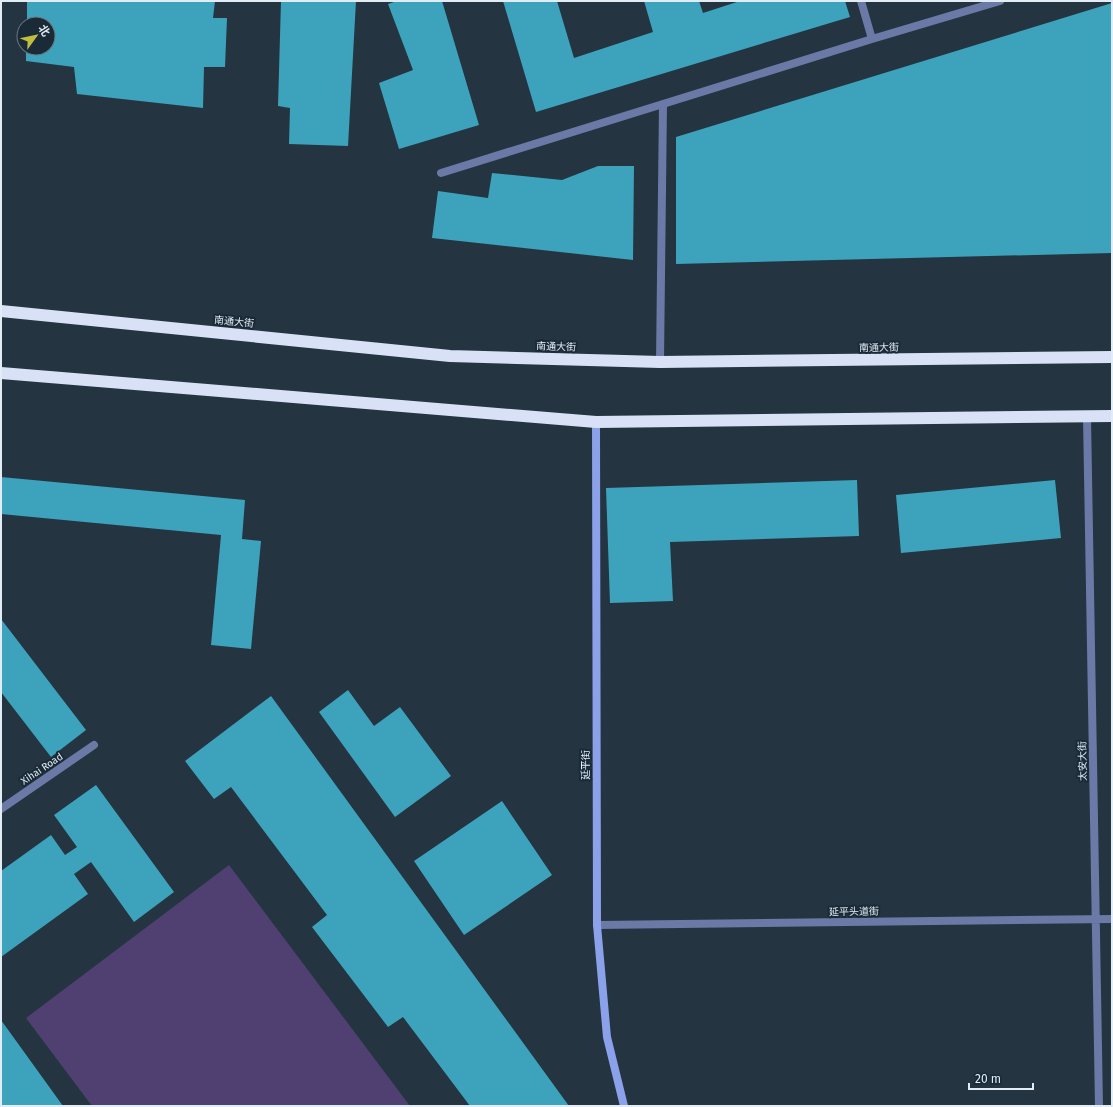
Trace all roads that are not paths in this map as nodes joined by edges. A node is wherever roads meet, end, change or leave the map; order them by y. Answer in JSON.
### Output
{"nodes":[{"id":1,"x":861,"y":1,"type":"edge"},
{"id":2,"x":1000,"y":1,"type":"edge"},
{"id":3,"x":872,"y":39,"type":"junction"},
{"id":4,"x":663,"y":104,"type":"junction"},
{"id":5,"x":441,"y":173,"type":"dead end"},
{"id":6,"x":1,"y":311,"type":"edge"},
{"id":7,"x":1112,"y":357,"type":"edge"},
{"id":8,"x":660,"y":362,"type":"junction"},
{"id":9,"x":1,"y":373,"type":"edge"},
{"id":10,"x":1112,"y":416,"type":"edge"},
{"id":11,"x":1087,"y":417,"type":"junction"},
{"id":12,"x":596,"y":422,"type":"junction"},
{"id":13,"x":94,"y":745,"type":"dead end"},
{"id":14,"x":1,"y":809,"type":"edge"},
{"id":15,"x":1095,"y":919,"type":"junction"},
{"id":16,"x":1112,"y":919,"type":"edge"},
{"id":17,"x":596,"y":924,"type":"junction"},
{"id":18,"x":624,"y":1106,"type":"edge"},
{"id":19,"x":1099,"y":1106,"type":"edge"}],
"edges":[{"from":1,"to":3,"type":"street"},
{"from":2,"to":3,"type":"street"},
{"from":3,"to":4,"type":"street"},
{"from":4,"to":5,"type":"street"},
{"from":4,"to":8,"type":"street"},
{"from":6,"to":8,"type":"highway","name":"南通大街"},
{"from":7,"to":8,"type":"highway","name":"南通大街"},
{"from":9,"to":12,"type":"highway"},
{"from":10,"to":11,"type":"highway"},
{"from":11,"to":12,"type":"highway"},
{"from":11,"to":15,"type":"street","name":"太安大街"},
{"from":12,"to":17,"type":"street","name":"延平街"},
{"from":13,"to":14,"type":"street","name":"Xihai Road"},
{"from":15,"to":16,"type":"street","name":"延平头道街"},
{"from":15,"to":17,"type":"street","name":"延平头道街"},
{"from":15,"to":19,"type":"street","name":"太安大街"},
{"from":17,"to":18,"type":"street","name":"延平街"}]}
